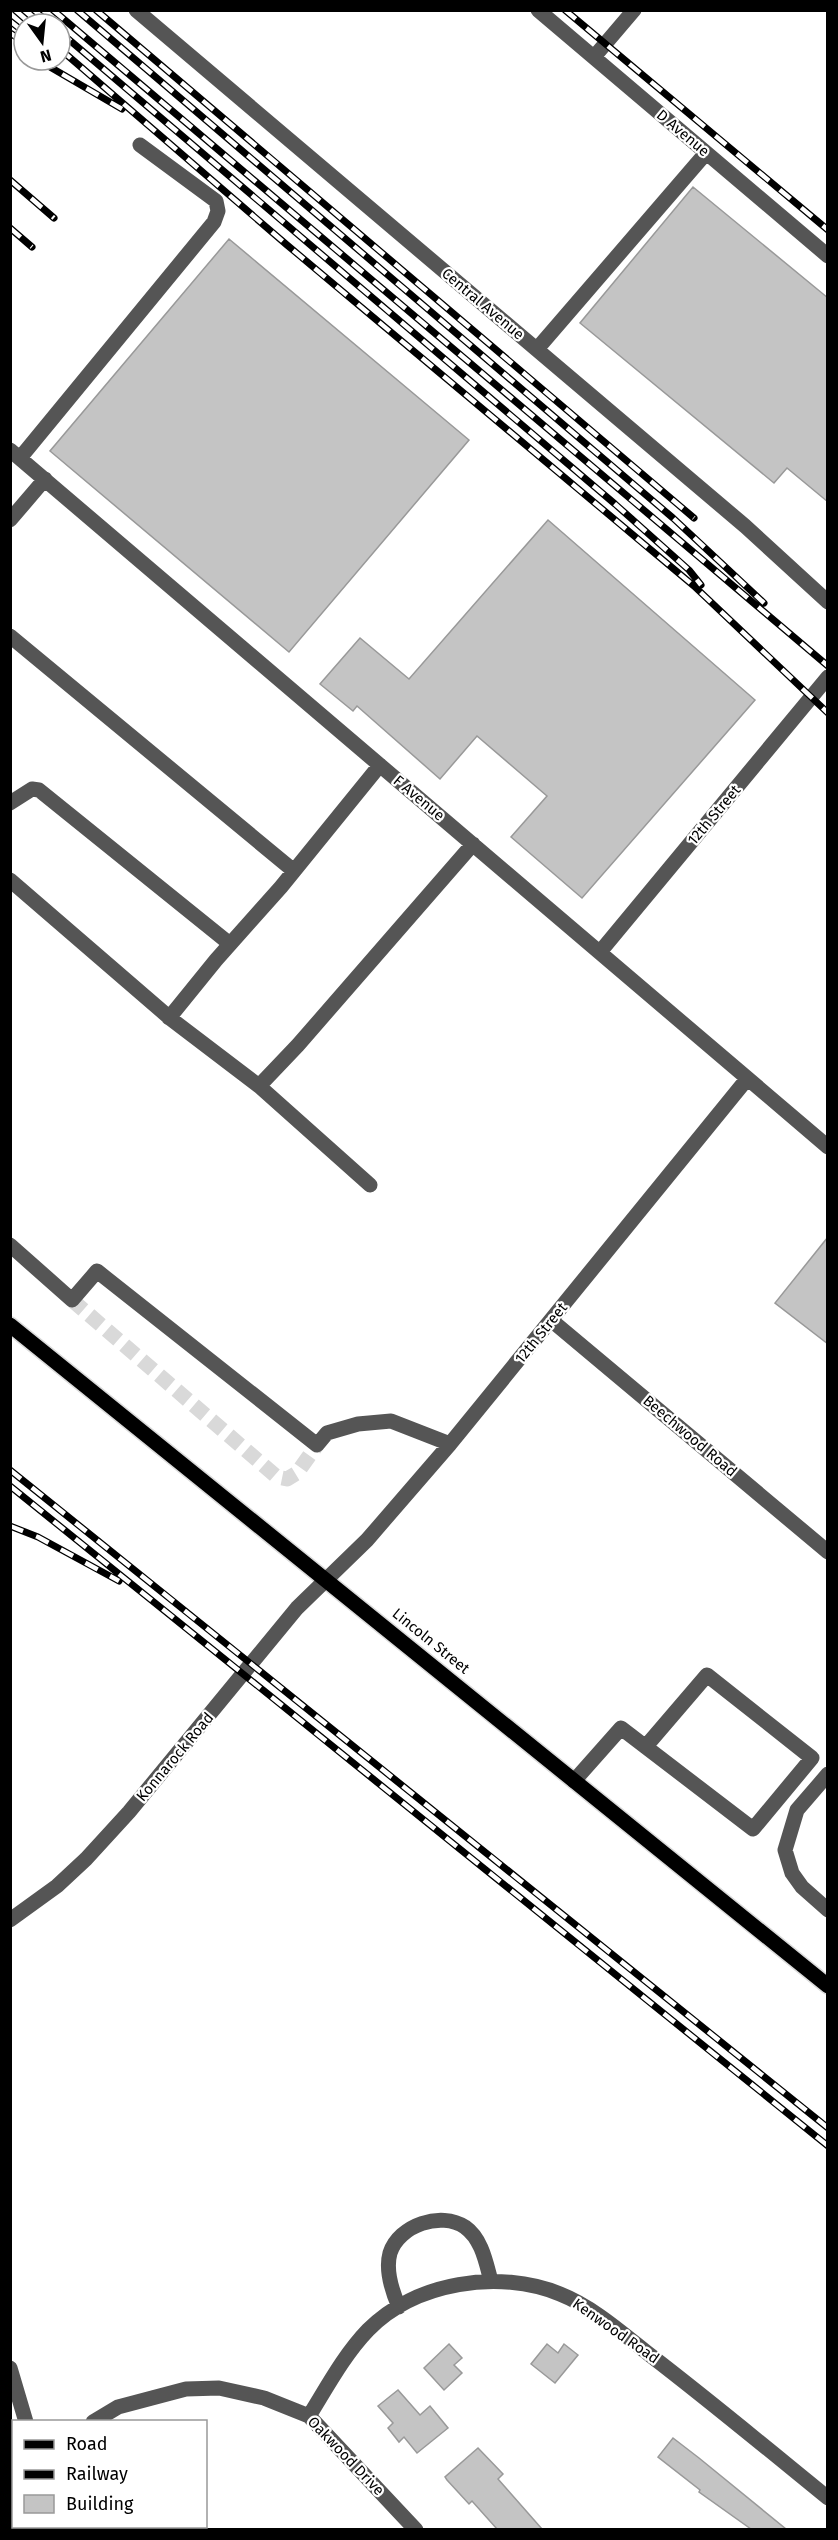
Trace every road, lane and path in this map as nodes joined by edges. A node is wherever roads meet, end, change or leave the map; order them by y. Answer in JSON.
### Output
{"nodes":[{"id":1,"x":136,"y":10,"type":"edge"},
{"id":2,"x":538,"y":10,"type":"edge"},
{"id":3,"x":634,"y":10,"type":"edge"},
{"id":4,"x":594,"y":57,"type":"junction"},
{"id":5,"x":140,"y":145,"type":"dead end"},
{"id":6,"x":706,"y":153,"type":"junction"},
{"id":7,"x":828,"y":256,"type":"edge"},
{"id":8,"x":537,"y":350,"type":"junction"},
{"id":9,"x":15,"y":454,"type":"edge"},
{"id":10,"x":45,"y":479,"type":"junction"},
{"id":11,"x":10,"y":520,"type":"edge"},
{"id":12,"x":828,"y":602,"type":"edge"},
{"id":13,"x":10,"y":636,"type":"edge"},
{"id":14,"x":825,"y":684,"type":"edge"},
{"id":15,"x":380,"y":765,"type":"junction"},
{"id":16,"x":10,"y":803,"type":"edge"},
{"id":17,"x":473,"y":844,"type":"junction"},
{"id":18,"x":294,"y":871,"type":"junction"},
{"id":19,"x":10,"y":880,"type":"edge"},
{"id":20,"x":230,"y":944,"type":"junction"},
{"id":21,"x":600,"y":952,"type":"junction"},
{"id":22,"x":169,"y":1018,"type":"junction"},
{"id":23,"x":747,"y":1079,"type":"junction"},
{"id":24,"x":259,"y":1086,"type":"junction"},
{"id":25,"x":828,"y":1147,"type":"edge"},
{"id":26,"x":370,"y":1185,"type":"dead end"},
{"id":27,"x":10,"y":1245,"type":"edge"},
{"id":28,"x":551,"y":1320,"type":"junction"},
{"id":29,"x":10,"y":1325,"type":"edge"},
{"id":30,"x":450,"y":1444,"type":"junction"},
{"id":31,"x":828,"y":1552,"type":"edge"},
{"id":32,"x":324,"y":1579,"type":"junction"},
{"id":33,"x":647,"y":1745,"type":"junction"},
{"id":34,"x":828,"y":1774,"type":"edge"},
{"id":35,"x":574,"y":1781,"type":"junction"},
{"id":36,"x":828,"y":1910,"type":"edge"},
{"id":37,"x":10,"y":1920,"type":"edge"},
{"id":38,"x":828,"y":1986,"type":"edge"},
{"id":39,"x":491,"y":2281,"type":"junction"},
{"id":40,"x":399,"y":2307,"type":"junction"},
{"id":41,"x":10,"y":2368,"type":"edge"},
{"id":42,"x":309,"y":2416,"type":"junction"},
{"id":43,"x":26,"y":2420,"type":"edge"},
{"id":44,"x":95,"y":2420,"type":"edge"},
{"id":45,"x":828,"y":2498,"type":"edge"},
{"id":46,"x":416,"y":2529,"type":"edge"}],
"edges":[{"from":1,"to":8,"type":"street","name":"Central Avenue"},
{"from":2,"to":4,"type":"street","name":"D Avenue"},
{"from":3,"to":4,"type":"street"},
{"from":4,"to":6,"type":"street","name":"D Avenue"},
{"from":5,"to":9,"type":"street"},
{"from":6,"to":7,"type":"street","name":"D Avenue"},
{"from":6,"to":8,"type":"street"},
{"from":8,"to":12,"type":"street","name":"Central Avenue"},
{"from":9,"to":10,"type":"street","name":"F Avenue"},
{"from":10,"to":11,"type":"street"},
{"from":10,"to":15,"type":"street","name":"F Avenue"},
{"from":13,"to":18,"type":"street"},
{"from":14,"to":21,"type":"street","name":"12th Street"},
{"from":15,"to":17,"type":"street","name":"F Avenue"},
{"from":15,"to":18,"type":"street"},
{"from":16,"to":20,"type":"street"},
{"from":17,"to":21,"type":"street","name":"F Avenue"},
{"from":17,"to":24,"type":"street"},
{"from":18,"to":20,"type":"street"},
{"from":19,"to":22,"type":"street"},
{"from":20,"to":22,"type":"street"},
{"from":21,"to":23,"type":"street","name":"F Avenue"},
{"from":22,"to":24,"type":"street"},
{"from":23,"to":25,"type":"street","name":"F Avenue"},
{"from":23,"to":28,"type":"street","name":"12th Street"},
{"from":24,"to":26,"type":"street"},
{"from":27,"to":30,"type":"street"},
{"from":28,"to":30,"type":"street","name":"12th Street"},
{"from":28,"to":31,"type":"street","name":"Beechwood Road"},
{"from":29,"to":32,"type":"main road","name":"Lincoln Street"},
{"from":30,"to":32,"type":"street","name":"12th Street"},
{"from":32,"to":35,"type":"main road","name":"Lincoln Street"},
{"from":32,"to":37,"type":"street","name":"Konnarock Road"},
{"from":33,"to":33,"type":"street"},
{"from":33,"to":35,"type":"street"},
{"from":34,"to":36,"type":"street"},
{"from":35,"to":38,"type":"main road","name":"Lincoln Street"},
{"from":39,"to":40,"type":"street","name":"Kenwood Road"},
{"from":39,"to":40,"type":"street"},
{"from":39,"to":45,"type":"street","name":"Kenwood Road"},
{"from":40,"to":42,"type":"street","name":"Kenwood Road"},
{"from":41,"to":43,"type":"street"},
{"from":42,"to":44,"type":"street","name":"Oakwood Drive"},
{"from":42,"to":46,"type":"street","name":"Oakwood Drive"}]}
